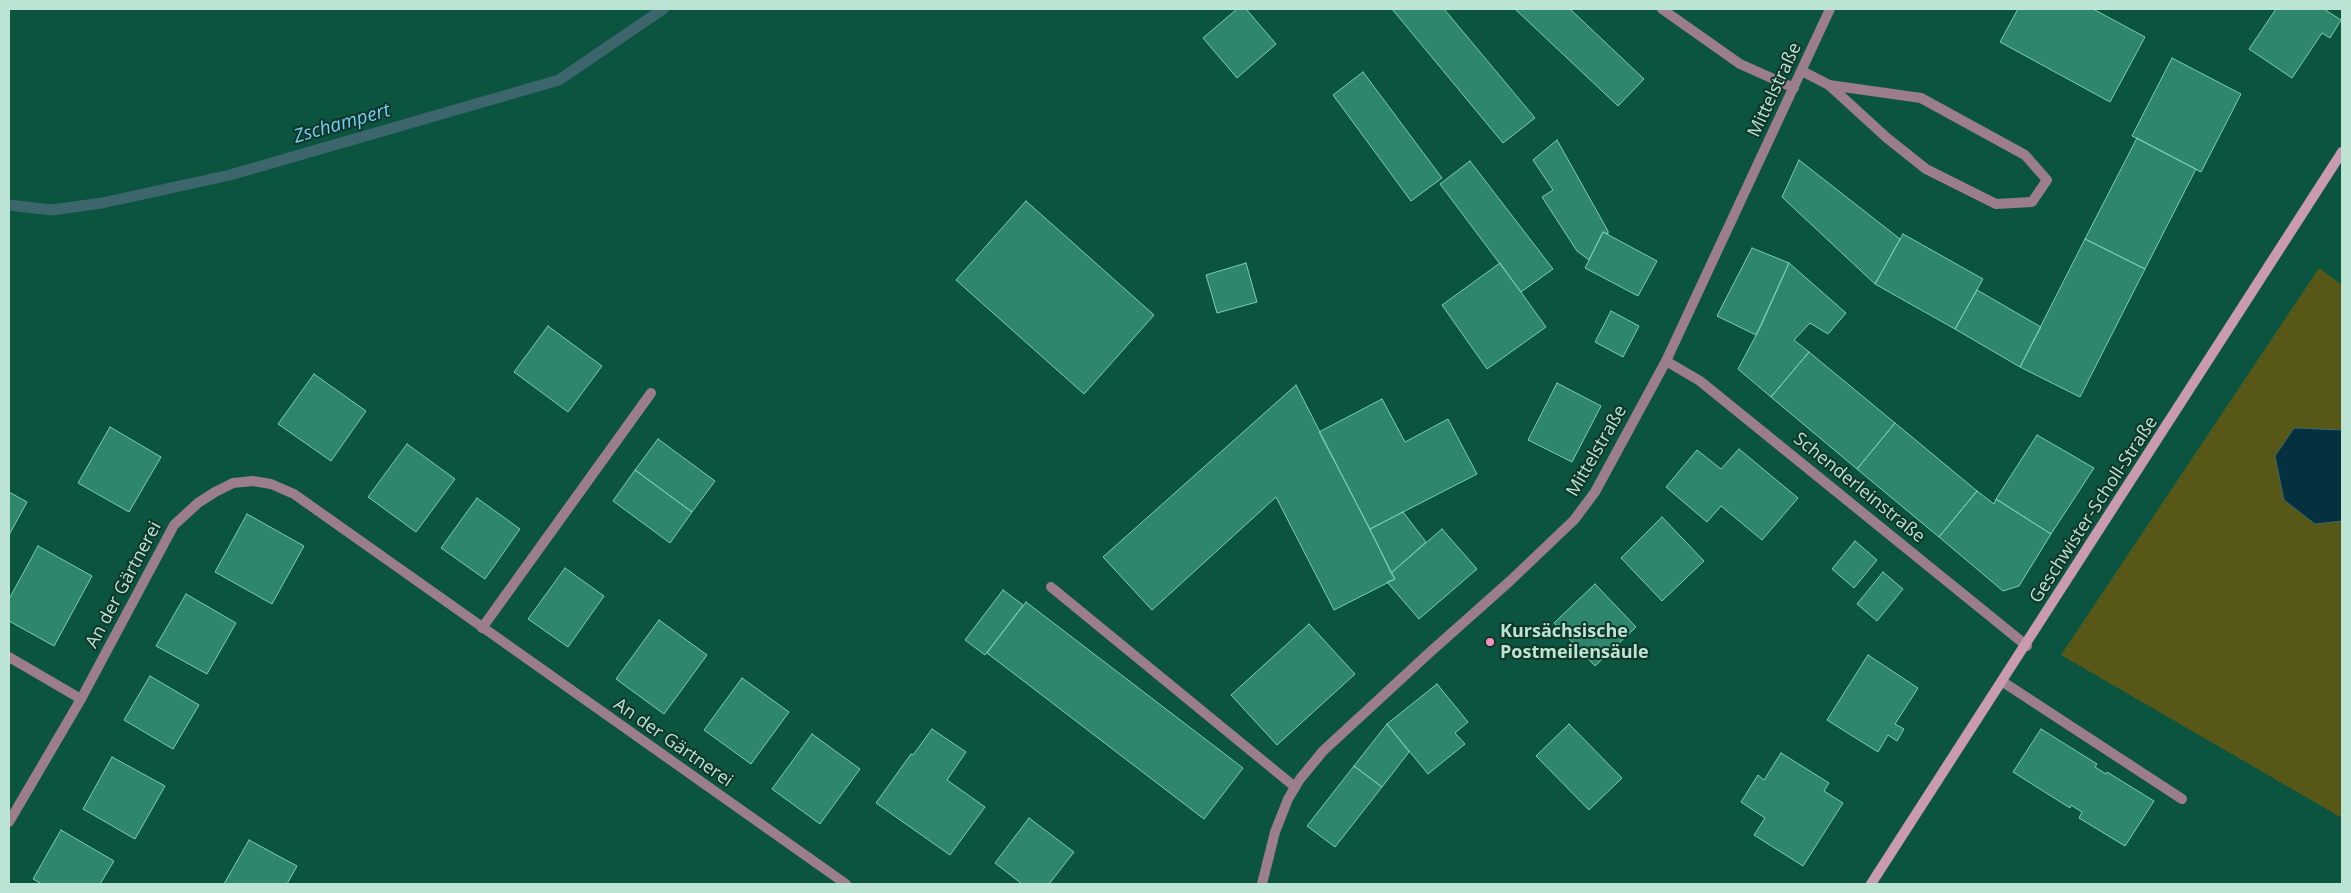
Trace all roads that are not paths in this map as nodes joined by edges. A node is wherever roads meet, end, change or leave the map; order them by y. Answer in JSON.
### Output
{"nodes":[{"id":1,"x":1662,"y":9,"type":"edge"},
{"id":2,"x":1830,"y":9,"type":"edge"},
{"id":3,"x":1802,"y":71,"type":"junction"},
{"id":4,"x":1830,"y":85,"type":"junction"},
{"id":5,"x":1794,"y":88,"type":"junction"},
{"id":6,"x":2342,"y":152,"type":"edge"},
{"id":7,"x":1666,"y":361,"type":"junction"},
{"id":8,"x":651,"y":393,"type":"dead end"},
{"id":9,"x":1052,"y":587,"type":"dead end"},
{"id":10,"x":482,"y":628,"type":"junction"},
{"id":11,"x":2026,"y":646,"type":"junction"},
{"id":12,"x":9,"y":658,"type":"edge"},
{"id":13,"x":2003,"y":682,"type":"junction"},
{"id":14,"x":81,"y":699,"type":"junction"},
{"id":15,"x":1296,"y":787,"type":"junction"},
{"id":16,"x":2182,"y":799,"type":"dead end"},
{"id":17,"x":9,"y":822,"type":"edge"},
{"id":18,"x":846,"y":884,"type":"edge"},
{"id":19,"x":1262,"y":884,"type":"edge"},
{"id":20,"x":1871,"y":884,"type":"edge"}],
"edges":[{"from":1,"to":5,"type":"street"},
{"from":2,"to":3,"type":"street","name":"Mittelstraße"},
{"from":3,"to":4,"type":"street"},
{"from":3,"to":5,"type":"street","name":"Mittelstraße"},
{"from":4,"to":4,"type":"street"},
{"from":5,"to":7,"type":"street","name":"Mittelstraße"},
{"from":6,"to":11,"type":"street","name":"Geschwister-Scholl-Straße"},
{"from":7,"to":11,"type":"street","name":"Schenderleinstraße"},
{"from":7,"to":15,"type":"street","name":"Mittelstraße"},
{"from":8,"to":10,"type":"street"},
{"from":9,"to":15,"type":"street"},
{"from":10,"to":14,"type":"street","name":"An der Gärtnerei"},
{"from":10,"to":18,"type":"street","name":"An der Gärtnerei"},
{"from":11,"to":13,"type":"street","name":"Geschwister-Scholl-Straße"},
{"from":12,"to":14,"type":"street"},
{"from":13,"to":16,"type":"street"},
{"from":13,"to":20,"type":"street","name":"Geschwister-Scholl-Straße"},
{"from":14,"to":17,"type":"street","name":"An der Gärtnerei"},
{"from":15,"to":19,"type":"street","name":"Mittelstraße"}]}
